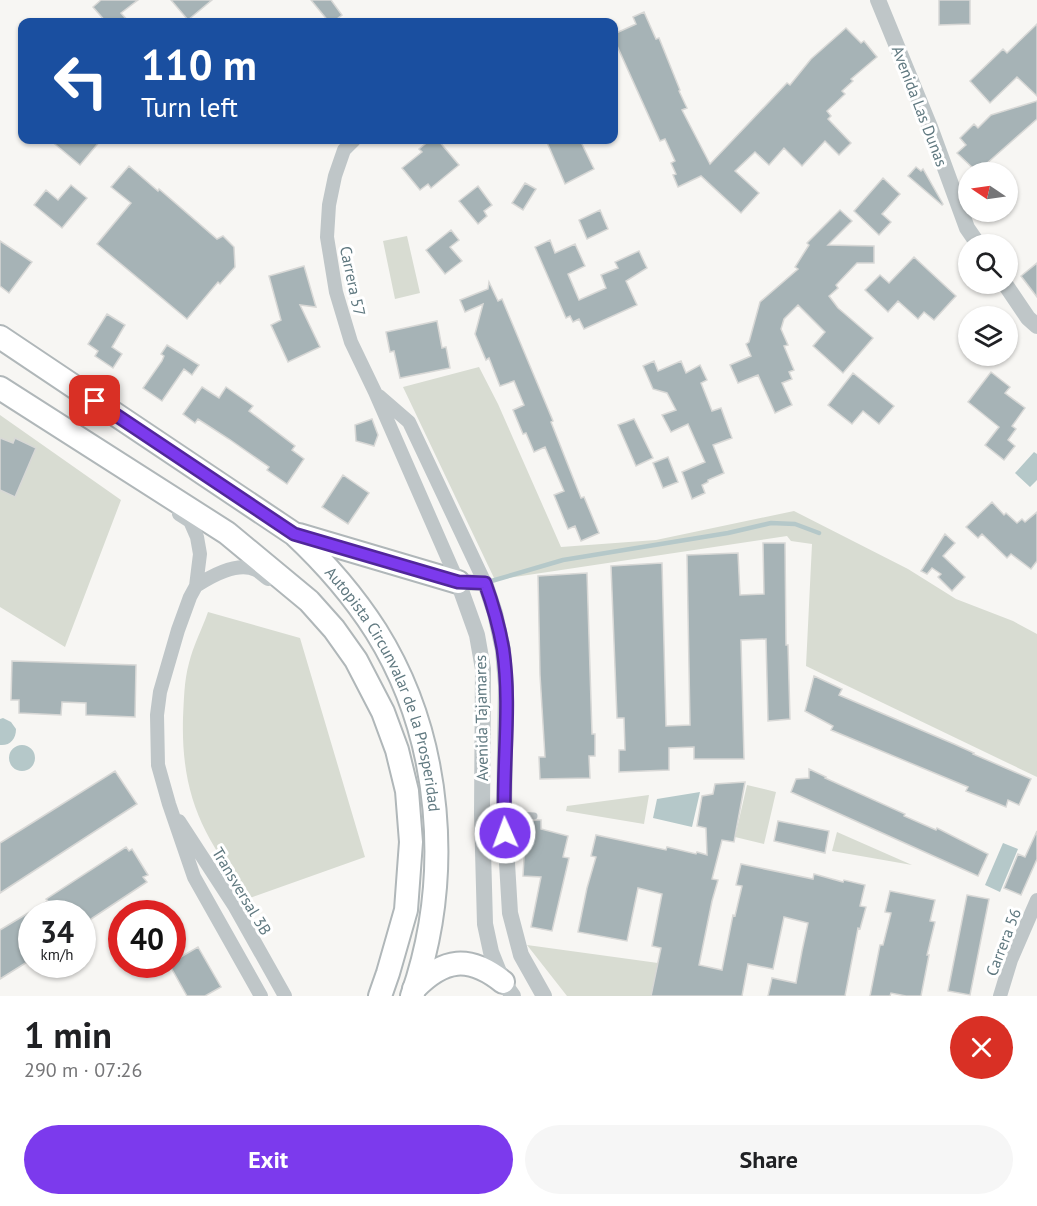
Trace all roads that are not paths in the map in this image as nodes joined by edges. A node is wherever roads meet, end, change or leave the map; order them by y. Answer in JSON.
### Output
{"nodes":[{"id":1,"x":878,"y":0,"type":"edge"},
{"id":2,"x":350,"y":144,"type":"edge"},
{"id":3,"x":971,"y":234,"type":"edge"},
{"id":4,"x":1012,"y":294,"type":"edge"},
{"id":5,"x":1037,"y":326,"type":"edge"},
{"id":6,"x":0,"y":337,"type":"edge"},
{"id":7,"x":0,"y":388,"type":"edge"},
{"id":8,"x":375,"y":392,"type":"junction"},
{"id":9,"x":98,"y":449,"type":"junction"},
{"id":10,"x":423,"y":450,"type":"junction"},
{"id":11,"x":400,"y":451,"type":"junction"},
{"id":12,"x":294,"y":534,"type":"junction"},
{"id":13,"x":458,"y":582,"type":"junction"},
{"id":14,"x":485,"y":583,"type":"junction"},
{"id":15,"x":196,"y":586,"type":"junction"},
{"id":16,"x":309,"y":601,"type":"junction"},
{"id":17,"x":169,"y":804,"type":"junction"},
{"id":18,"x":482,"y":813,"type":"junction"},
{"id":19,"x":504,"y":813,"type":"junction"},
{"id":20,"x":534,"y":816,"type":"dead end"},
{"id":21,"x":1037,"y":900,"type":"edge"},
{"id":22,"x":508,"y":989,"type":"edge"},
{"id":23,"x":413,"y":992,"type":"edge"},
{"id":24,"x":261,"y":996,"type":"edge"},
{"id":25,"x":285,"y":996,"type":"edge"},
{"id":26,"x":380,"y":996,"type":"edge"},
{"id":27,"x":544,"y":996,"type":"edge"},
{"id":28,"x":1000,"y":996,"type":"edge"}],
"edges":[{"from":1,"to":3,"type":"street","name":"Avenida Las Dunas"},
{"from":2,"to":8,"type":"street","name":"Carrera 57"},
{"from":4,"to":5,"type":"street"},
{"from":6,"to":12,"type":"highway","name":"Autopista Circunvalar de la Prosperidad"},
{"from":7,"to":9,"type":"highway","name":"Autopista Circunvalar de la Prosperidad"},
{"from":8,"to":10,"type":"street","name":"Carrera 57"},
{"from":8,"to":11,"type":"street","name":"Carrera 57"},
{"from":9,"to":15,"type":"street","name":"Transversal 3B"},
{"from":9,"to":16,"type":"highway","name":"Autopista Circunvalar de la Prosperidad"},
{"from":10,"to":11,"type":"lane"},
{"from":10,"to":14,"type":"street","name":"Carrera 57"},
{"from":11,"to":13,"type":"street","name":"Carrera 57"},
{"from":12,"to":13,"type":"highway"},
{"from":12,"to":23,"type":"highway","name":"Autopista Circunvalar de la Prosperidad"},
{"from":13,"to":14,"type":"street"},
{"from":13,"to":18,"type":"street","name":"Avenida Tajamares"},
{"from":14,"to":19,"type":"street","name":"Avenida Tajamares"},
{"from":15,"to":16,"type":"street"},
{"from":15,"to":17,"type":"street","name":"Transversal 3B"},
{"from":16,"to":26,"type":"highway","name":"Autopista Circunvalar de la Prosperidad"},
{"from":17,"to":24,"type":"street","name":"Transversal 3B"},
{"from":17,"to":25,"type":"street","name":"Transversal 3B"},
{"from":18,"to":19,"type":"lane"},
{"from":18,"to":22,"type":"street","name":"Avenida Tajamares"},
{"from":19,"to":20,"type":"lane"},
{"from":19,"to":27,"type":"street","name":"Avenida Tajamares"},
{"from":21,"to":28,"type":"street","name":"Carrera 56"},
{"from":22,"to":23,"type":"highway"}]}
